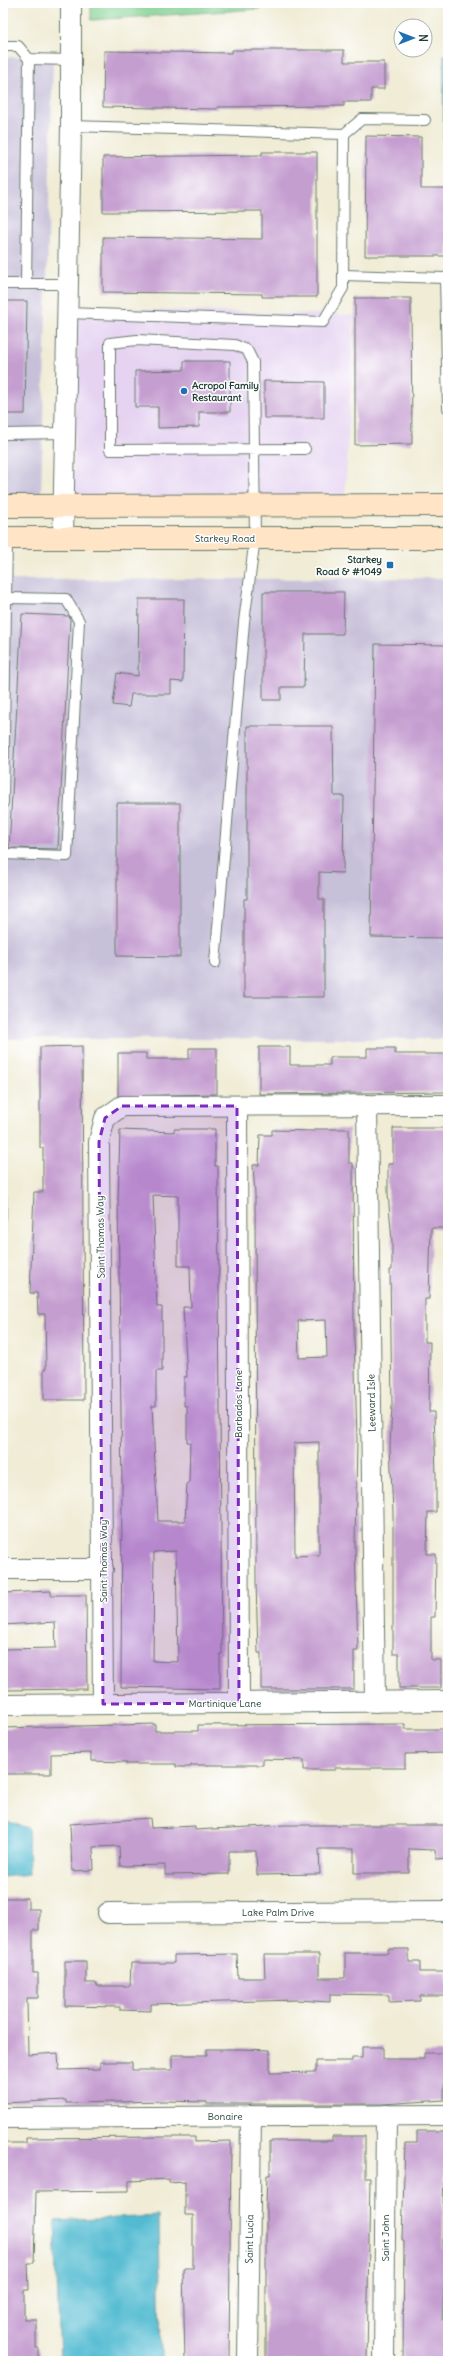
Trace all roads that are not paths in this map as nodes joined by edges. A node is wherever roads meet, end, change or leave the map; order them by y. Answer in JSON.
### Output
{"nodes":[{"id":1,"x":71,"y":3,"type":"edge"},
{"id":2,"x":3,"y":46,"type":"edge"},
{"id":3,"x":29,"y":59,"type":"junction"},
{"id":4,"x":71,"y":60,"type":"junction"},
{"id":5,"x":425,"y":120,"type":"dead end"},
{"id":6,"x":71,"y":126,"type":"junction"},
{"id":7,"x":344,"y":134,"type":"junction"},
{"id":8,"x":343,"y":275,"type":"junction"},
{"id":9,"x":447,"y":278,"type":"edge"},
{"id":10,"x":3,"y":284,"type":"edge"},
{"id":11,"x":26,"y":284,"type":"junction"},
{"id":12,"x":68,"y":284,"type":"junction"},
{"id":13,"x":67,"y":313,"type":"junction"},
{"id":14,"x":448,"y":408,"type":"edge"},
{"id":15,"x":65,"y":433,"type":"junction"},
{"id":16,"x":3,"y":434,"type":"edge"},
{"id":17,"x":256,"y":449,"type":"junction"},
{"id":18,"x":305,"y":449,"type":"dead end"},
{"id":19,"x":64,"y":505,"type":"junction"},
{"id":20,"x":255,"y":505,"type":"junction"},
{"id":21,"x":448,"y":505,"type":"edge"},
{"id":22,"x":3,"y":506,"type":"edge"},
{"id":23,"x":5,"y":538,"type":"edge"},
{"id":24,"x":63,"y":538,"type":"junction"},
{"id":25,"x":255,"y":538,"type":"junction"},
{"id":26,"x":448,"y":538,"type":"edge"},
{"id":27,"x":5,"y":584,"type":"edge"},
{"id":28,"x":7,"y":598,"type":"junction"},
{"id":29,"x":3,"y":803,"type":"edge"},
{"id":30,"x":3,"y":854,"type":"edge"},
{"id":31,"x":215,"y":963,"type":"dead end"},
{"id":32,"x":367,"y":1105,"type":"junction"},
{"id":33,"x":448,"y":1105,"type":"edge"},
{"id":34,"x":236,"y":1106,"type":"junction"},
{"id":35,"x":3,"y":1569,"type":"edge"},
{"id":36,"x":103,"y":1569,"type":"junction"},
{"id":37,"x":448,"y":1701,"type":"edge"},
{"id":38,"x":375,"y":1702,"type":"junction"},
{"id":39,"x":239,"y":1703,"type":"junction"},
{"id":40,"x":103,"y":1704,"type":"junction"},
{"id":41,"x":3,"y":1705,"type":"edge"},
{"id":42,"x":448,"y":1911,"type":"edge"},
{"id":43,"x":108,"y":1913,"type":"dead end"},
{"id":44,"x":386,"y":2115,"type":"junction"},
{"id":45,"x":448,"y":2115,"type":"edge"},
{"id":46,"x":251,"y":2116,"type":"junction"},
{"id":47,"x":3,"y":2118,"type":"edge"},
{"id":48,"x":248,"y":2361,"type":"edge"},
{"id":49,"x":384,"y":2361,"type":"edge"}],
"edges":[{"from":1,"to":4,"type":"street"},
{"from":2,"to":3,"type":"lane"},
{"from":3,"to":4,"type":"lane"},
{"from":3,"to":11,"type":"lane"},
{"from":4,"to":6,"type":"street"},
{"from":5,"to":7,"type":"lane"},
{"from":6,"to":7,"type":"lane"},
{"from":6,"to":12,"type":"street"},
{"from":7,"to":8,"type":"lane"},
{"from":8,"to":9,"type":"lane"},
{"from":8,"to":13,"type":"lane"},
{"from":9,"to":14,"type":"lane"},
{"from":10,"to":11,"type":"lane"},
{"from":11,"to":12,"type":"lane"},
{"from":12,"to":13,"type":"street"},
{"from":13,"to":15,"type":"street"},
{"from":15,"to":16,"type":"lane"},
{"from":15,"to":19,"type":"street"},
{"from":17,"to":17,"type":"lane"},
{"from":17,"to":18,"type":"lane"},
{"from":17,"to":20,"type":"lane"},
{"from":19,"to":20,"type":"main road"},
{"from":19,"to":22,"type":"main road"},
{"from":19,"to":24,"type":"street"},
{"from":20,"to":21,"type":"main road"},
{"from":20,"to":25,"type":"lane"},
{"from":23,"to":24,"type":"main road","name":"Starkey Road"},
{"from":23,"to":27,"type":"lane"},
{"from":24,"to":25,"type":"main road","name":"Starkey Road"},
{"from":25,"to":26,"type":"main road","name":"Starkey Road"},
{"from":25,"to":31,"type":"lane"},
{"from":27,"to":28,"type":"lane"},
{"from":28,"to":29,"type":"lane"},
{"from":28,"to":30,"type":"lane"},
{"from":32,"to":33,"type":"street","name":"Saint Thomas Way"},
{"from":32,"to":34,"type":"street","name":"Saint Thomas Way"},
{"from":32,"to":38,"type":"street","name":"Leeward Isle"},
{"from":34,"to":36,"type":"street","name":"Saint Thomas Way"},
{"from":34,"to":39,"type":"street","name":"Barbados Lane"},
{"from":35,"to":36,"type":"street"},
{"from":36,"to":40,"type":"street","name":"Saint Thomas Way"},
{"from":37,"to":38,"type":"street","name":"Martinique Lane"},
{"from":38,"to":39,"type":"street","name":"Martinique Lane"},
{"from":39,"to":40,"type":"street","name":"Martinique Lane"},
{"from":40,"to":41,"type":"street","name":"Martinique Lane"},
{"from":42,"to":43,"type":"street","name":"Lake Palm Drive"},
{"from":44,"to":45,"type":"street","name":"Bonaire"},
{"from":44,"to":46,"type":"street","name":"Bonaire"},
{"from":44,"to":49,"type":"street","name":"Saint John"},
{"from":46,"to":47,"type":"street","name":"Bonaire"},
{"from":46,"to":48,"type":"street","name":"Saint Lucia"}]}
